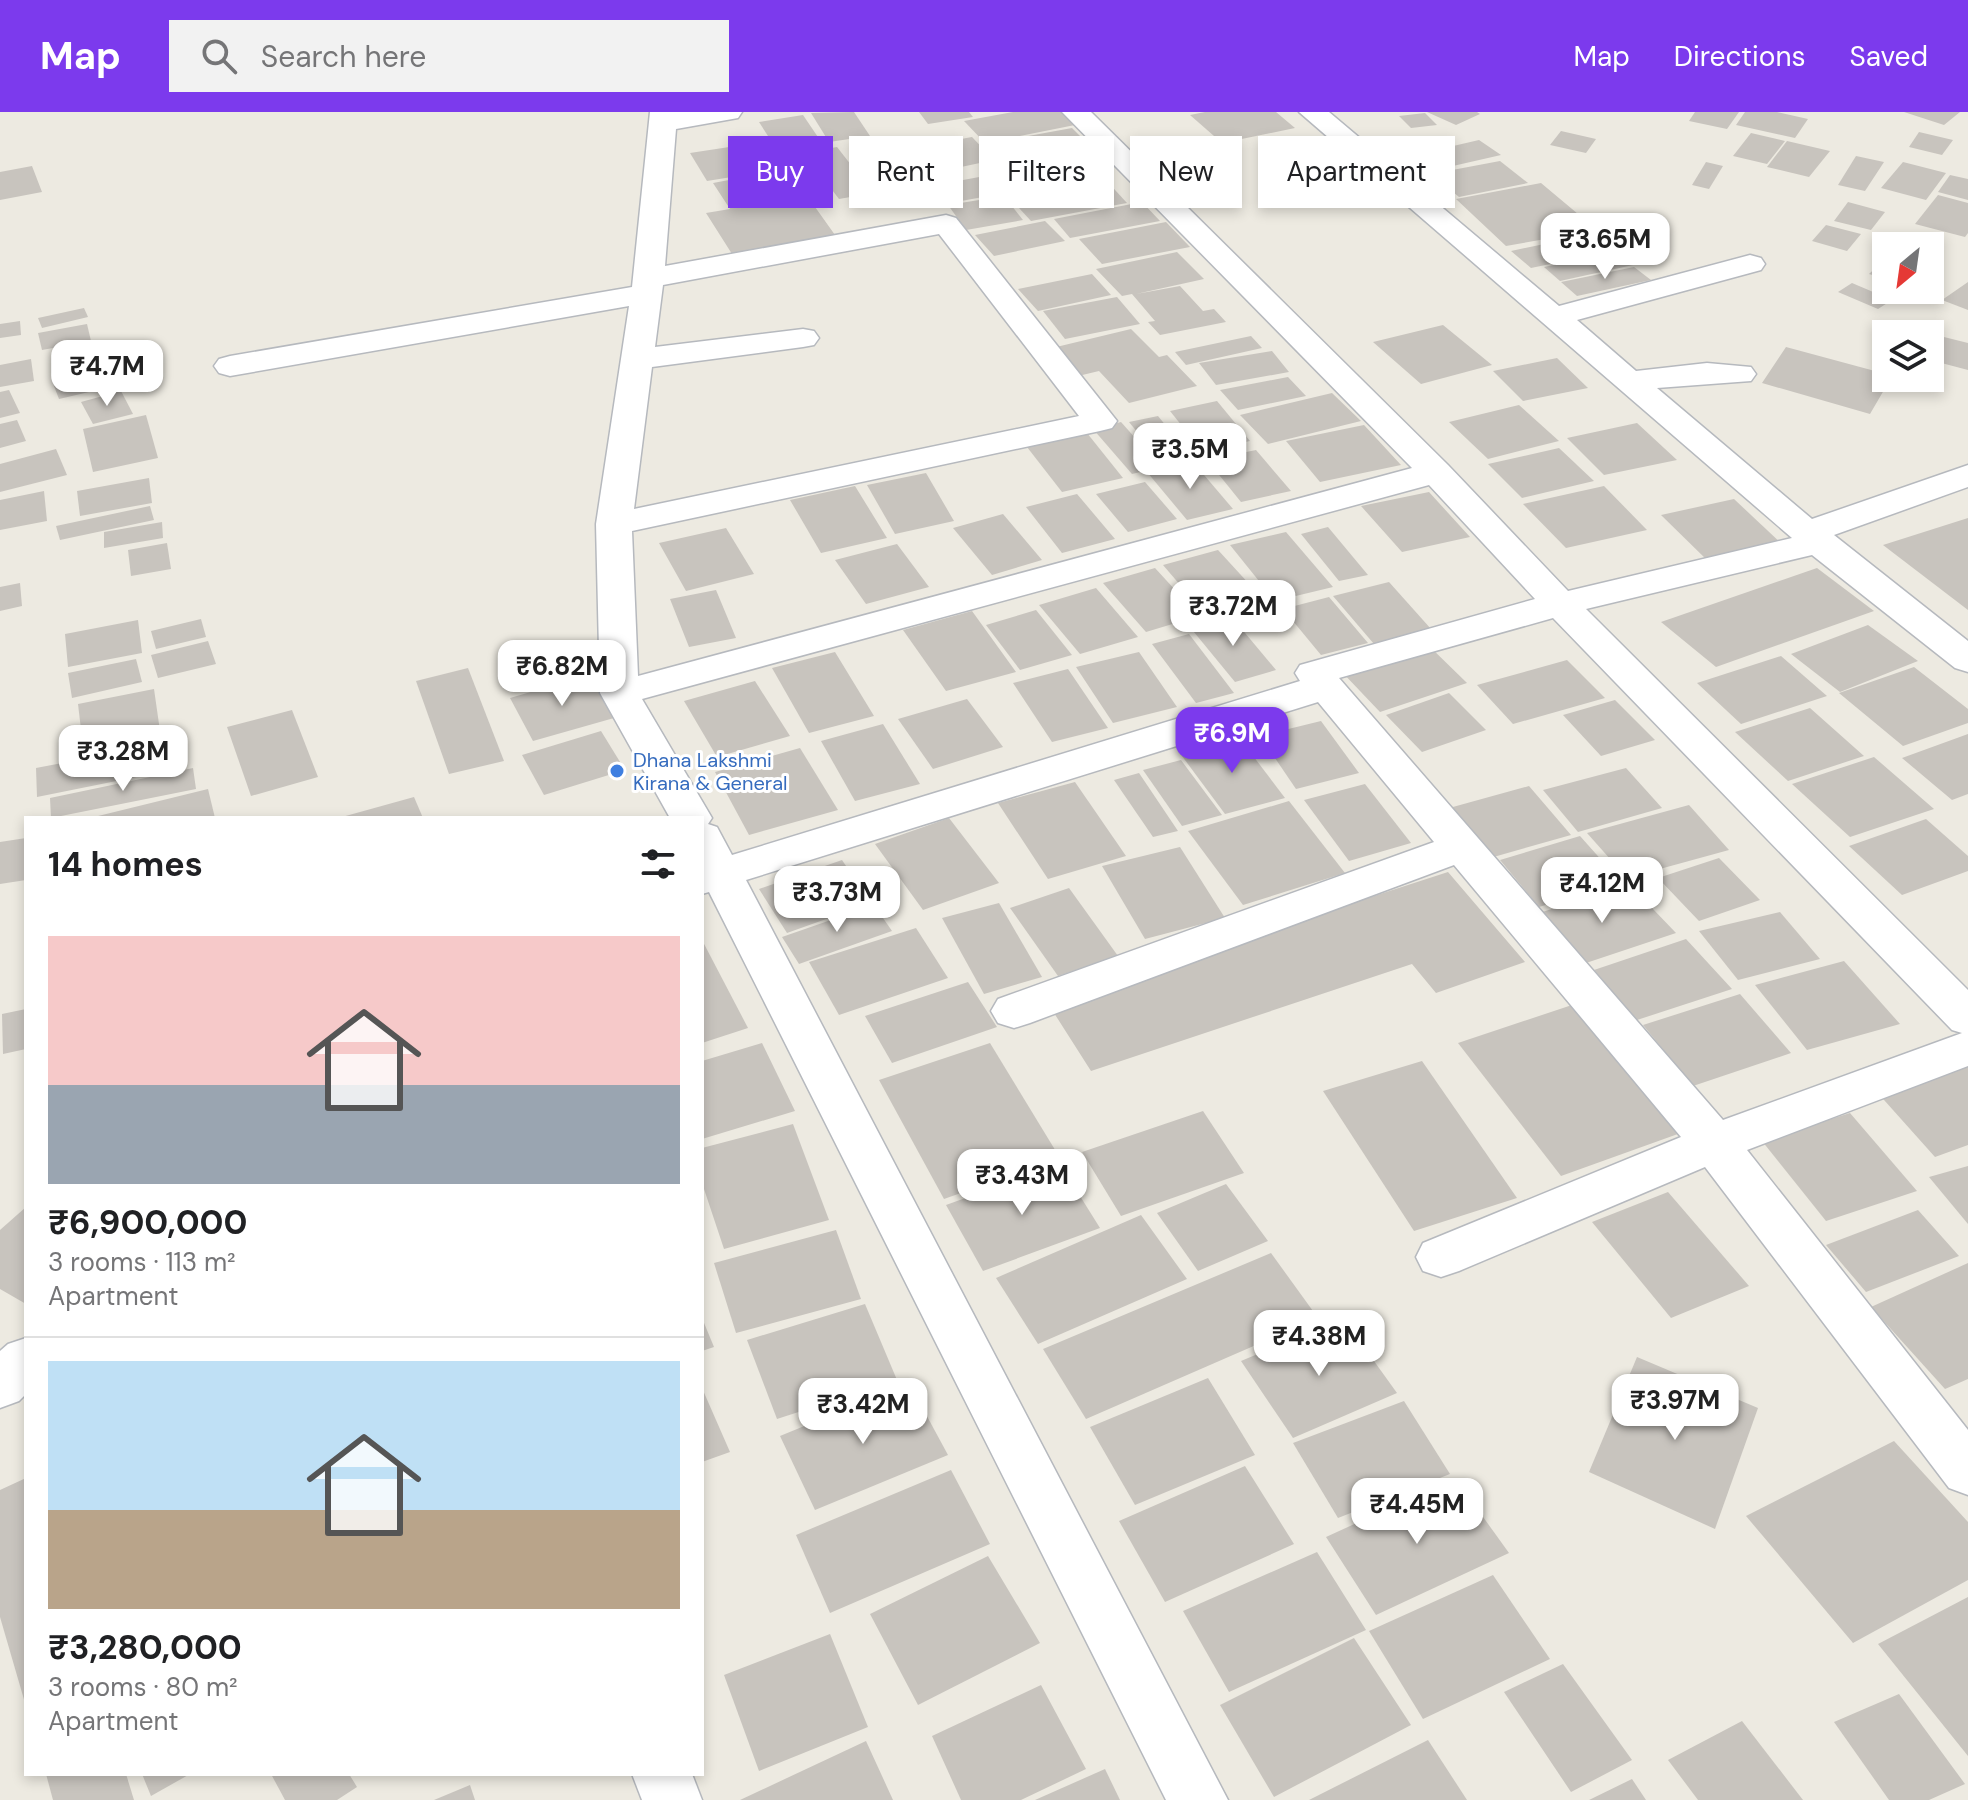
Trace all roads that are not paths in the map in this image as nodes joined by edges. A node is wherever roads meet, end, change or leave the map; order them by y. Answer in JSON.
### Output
{"nodes":[{"id":1,"x":728,"y":112,"type":"edge"},
{"id":2,"x":1076,"y":112,"type":"edge"},
{"id":3,"x":1313,"y":112,"type":"edge"},
{"id":4,"x":663,"y":118,"type":"edge"},
{"id":5,"x":1750,"y":264,"type":"dead end"},
{"id":6,"x":648,"y":286,"type":"junction"},
{"id":7,"x":1554,"y":317,"type":"junction"},
{"id":8,"x":803,"y":338,"type":"dead end"},
{"id":9,"x":637,"y":359,"type":"junction"},
{"id":10,"x":230,"y":366,"type":"dead end"},
{"id":11,"x":1740,"y":374,"type":"dead end"},
{"id":12,"x":1629,"y":381,"type":"junction"},
{"id":13,"x":1436,"y":472,"type":"junction"},
{"id":14,"x":1968,"y":475,"type":"edge"},
{"id":15,"x":614,"y":524,"type":"junction"},
{"id":16,"x":1814,"y":537,"type":"junction"},
{"id":17,"x":1560,"y":604,"type":"junction"},
{"id":18,"x":1968,"y":660,"type":"edge"},
{"id":19,"x":1324,"y":687,"type":"junction"},
{"id":20,"x":619,"y":693,"type":"junction"},
{"id":21,"x":690,"y":816,"type":"edge"},
{"id":22,"x":1462,"y":847,"type":"junction"},
{"id":23,"x":709,"y":863,"type":"edge"},
{"id":24,"x":1014,"y":1011,"type":"dead end"},
{"id":25,"x":1968,"y":1018,"type":"edge"},
{"id":26,"x":1968,"y":1048,"type":"edge"},
{"id":27,"x":1714,"y":1143,"type":"junction"},
{"id":28,"x":1441,"y":1257,"type":"dead end"},
{"id":29,"x":24,"y":1362,"type":"edge"},
{"id":30,"x":0,"y":1385,"type":"edge"},
{"id":31,"x":1968,"y":1471,"type":"edge"},
{"id":32,"x":663,"y":1776,"type":"edge"},
{"id":33,"x":672,"y":1800,"type":"edge"},
{"id":34,"x":1198,"y":1800,"type":"edge"}],
"edges":[{"from":1,"to":4,"type":"street"},
{"from":2,"to":13,"type":"street"},
{"from":3,"to":7,"type":"street"},
{"from":4,"to":6,"type":"street"},
{"from":5,"to":7,"type":"street"},
{"from":6,"to":9,"type":"street"},
{"from":6,"to":10,"type":"street"},
{"from":6,"to":15,"type":"street"},
{"from":7,"to":12,"type":"street"},
{"from":8,"to":9,"type":"street"},
{"from":9,"to":15,"type":"street"},
{"from":11,"to":12,"type":"street"},
{"from":12,"to":16,"type":"street"},
{"from":13,"to":17,"type":"street"},
{"from":13,"to":20,"type":"street"},
{"from":14,"to":16,"type":"street"},
{"from":15,"to":20,"type":"street"},
{"from":16,"to":17,"type":"street"},
{"from":16,"to":18,"type":"street"},
{"from":17,"to":19,"type":"street"},
{"from":17,"to":25,"type":"street"},
{"from":19,"to":22,"type":"street"},
{"from":19,"to":23,"type":"street"},
{"from":20,"to":21,"type":"street"},
{"from":22,"to":24,"type":"street"},
{"from":22,"to":27,"type":"street"},
{"from":23,"to":34,"type":"street"},
{"from":26,"to":27,"type":"street"},
{"from":27,"to":28,"type":"street"},
{"from":27,"to":31,"type":"street"},
{"from":29,"to":30,"type":"street"},
{"from":32,"to":33,"type":"street"}]}
